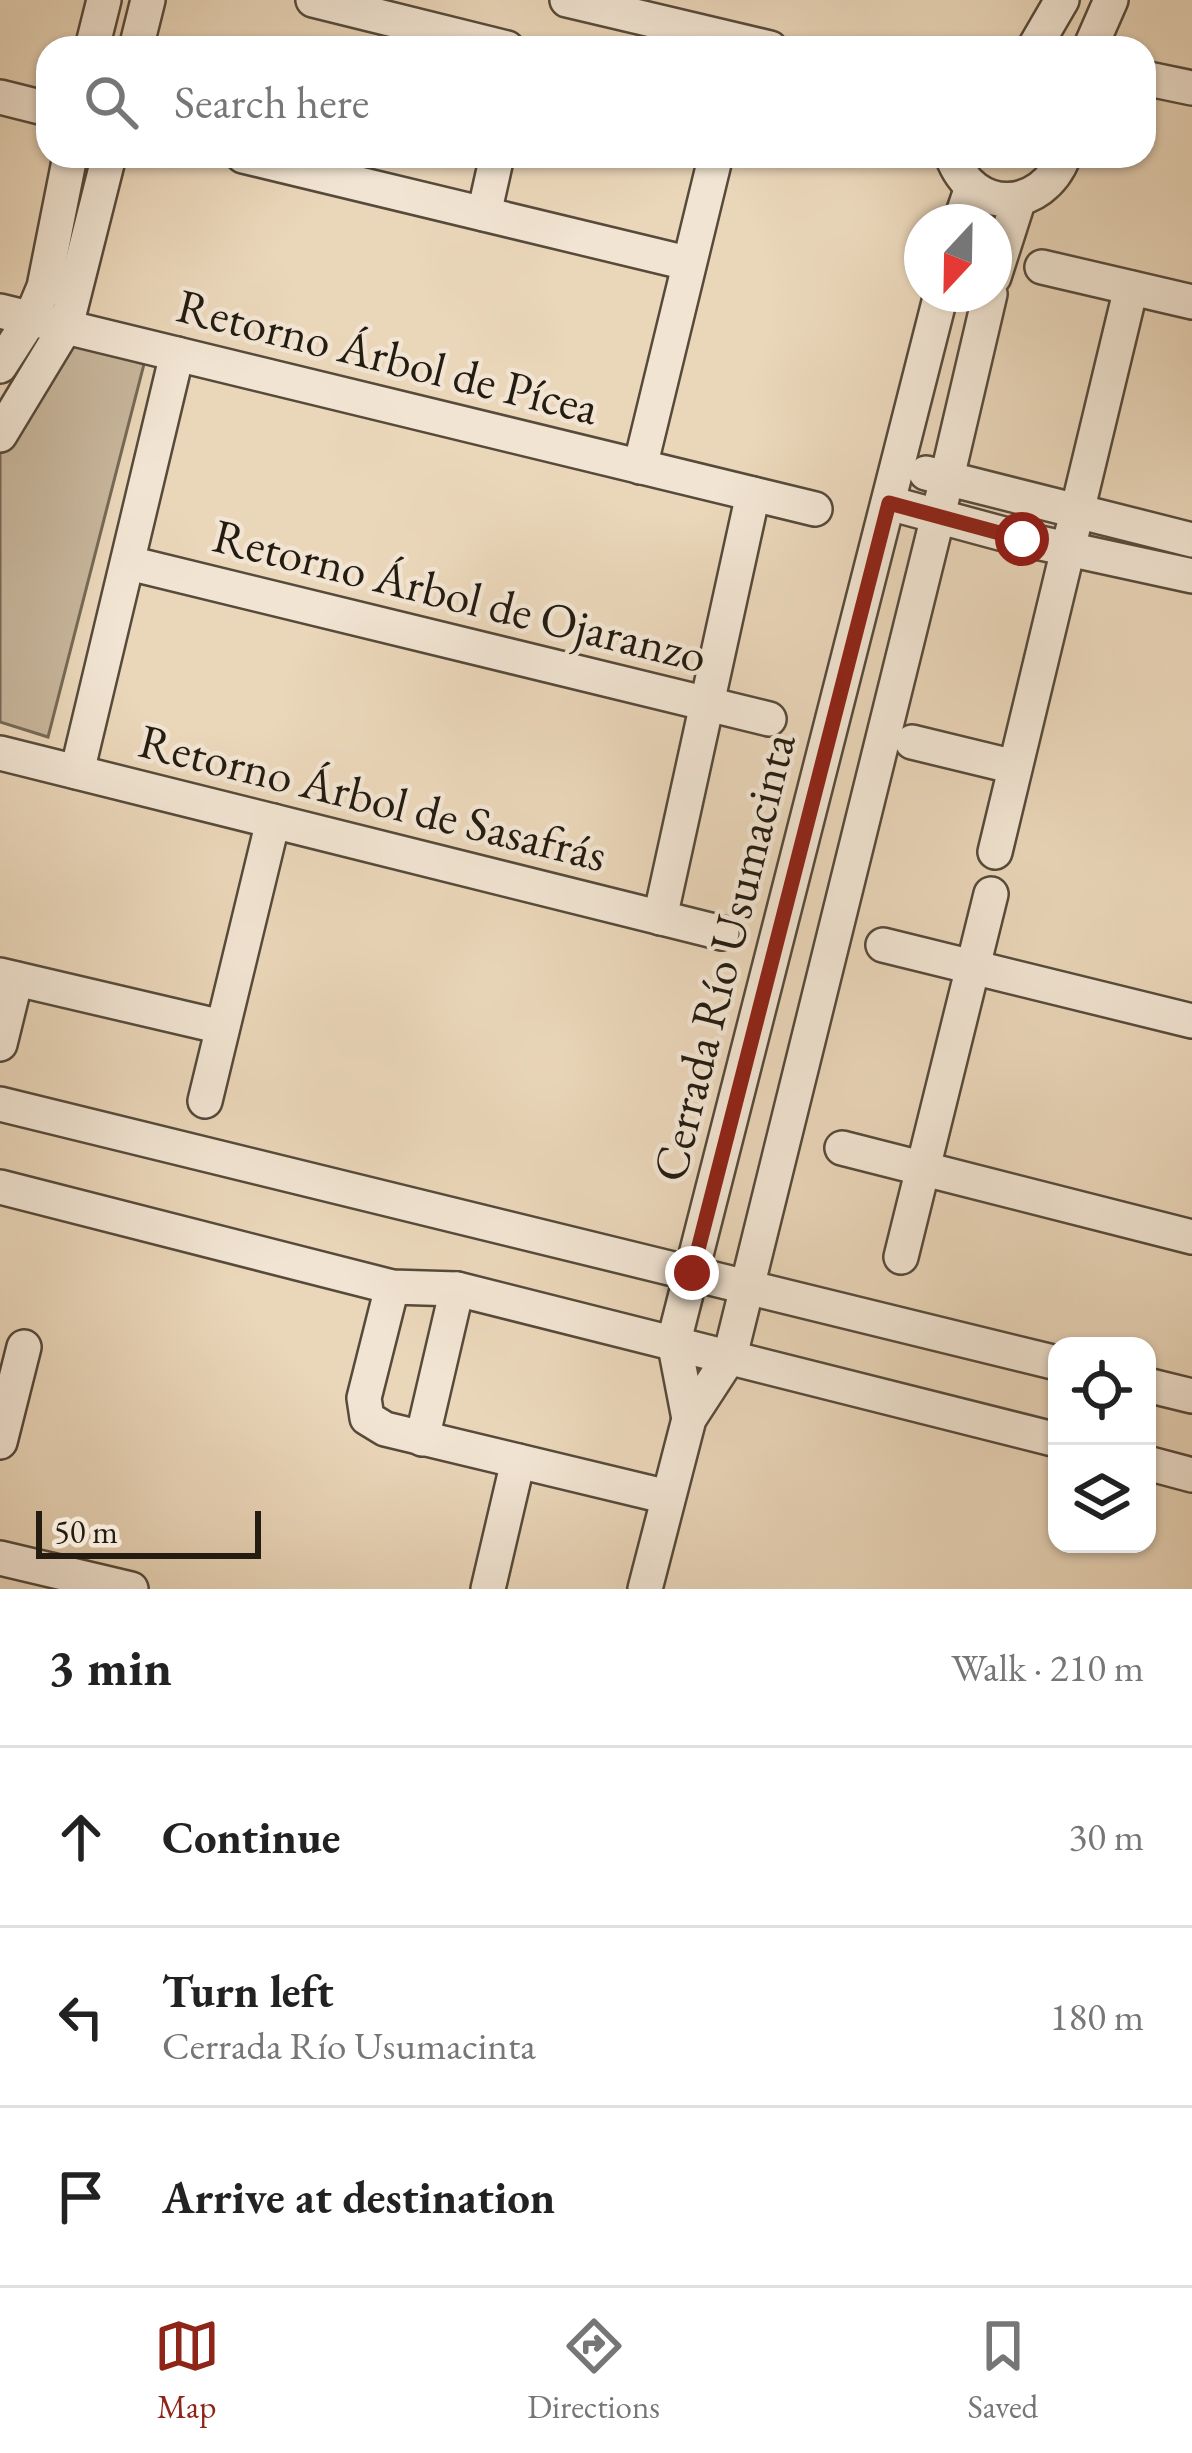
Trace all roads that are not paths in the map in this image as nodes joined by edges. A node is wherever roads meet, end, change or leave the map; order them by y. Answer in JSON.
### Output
{"nodes":[{"id":1,"x":148,"y":0,"type":"edge"},
{"id":2,"x":313,"y":0,"type":"edge"},
{"id":3,"x":567,"y":0,"type":"edge"},
{"id":4,"x":1062,"y":0,"type":"edge"},
{"id":5,"x":1111,"y":0,"type":"edge"},
{"id":6,"x":139,"y":36,"type":"edge"},
{"id":7,"x":458,"y":36,"type":"edge"},
{"id":8,"x":719,"y":36,"type":"edge"},
{"id":9,"x":1041,"y":36,"type":"edge"},
{"id":10,"x":1095,"y":36,"type":"edge"},
{"id":11,"x":1156,"y":80,"type":"edge"},
{"id":12,"x":1192,"y":88,"type":"edge"},
{"id":13,"x":0,"y":97,"type":"edge"},
{"id":14,"x":36,"y":106,"type":"edge"},
{"id":15,"x":68,"y":168,"type":"edge"},
{"id":16,"x":106,"y":168,"type":"edge"},
{"id":17,"x":309,"y":168,"type":"edge"},
{"id":18,"x":494,"y":168,"type":"edge"},
{"id":19,"x":713,"y":168,"type":"edge"},
{"id":20,"x":954,"y":168,"type":"edge"},
{"id":21,"x":957,"y":168,"type":"edge"},
{"id":22,"x":1057,"y":168,"type":"edge"},
{"id":23,"x":1019,"y":199,"type":"junction"},
{"id":24,"x":959,"y":204,"type":"edge"},
{"id":25,"x":484,"y":214,"type":"junction"},
{"id":26,"x":1012,"y":221,"type":"edge"},
{"id":27,"x":687,"y":263,"type":"junction"},
{"id":28,"x":1042,"y":267,"type":"dead end"},
{"id":29,"x":1131,"y":288,"type":"junction"},
{"id":30,"x":1192,"y":302,"type":"edge"},
{"id":31,"x":936,"y":312,"type":"edge"},
{"id":32,"x":985,"y":312,"type":"edge"},
{"id":33,"x":15,"y":315,"type":"edge"},
{"id":34,"x":66,"y":326,"type":"junction"},
{"id":35,"x":177,"y":354,"type":"junction"},
{"id":36,"x":0,"y":366,"type":"edge"},
{"id":37,"x":0,"y":435,"type":"edge"},
{"id":38,"x":898,"y":466,"type":"junction"},
{"id":39,"x":640,"y":467,"type":"junction"},
{"id":40,"x":946,"y":478,"type":"junction"},
{"id":41,"x":753,"y":494,"type":"junction"},
{"id":42,"x":1014,"y":495,"type":"junction"},
{"id":43,"x":889,"y":503,"type":"junction"},
{"id":44,"x":815,"y":509,"type":"dead end"},
{"id":45,"x":1076,"y":511,"type":"junction"},
{"id":46,"x":938,"y":516,"type":"junction"},
{"id":47,"x":1004,"y":534,"type":"junction"},
{"id":48,"x":1192,"y":540,"type":"edge"},
{"id":49,"x":1066,"y":548,"type":"junction"},
{"id":50,"x":129,"y":563,"type":"junction"},
{"id":51,"x":1192,"y":576,"type":"edge"},
{"id":52,"x":707,"y":706,"type":"junction"},
{"id":53,"x":769,"y":719,"type":"dead end"},
{"id":54,"x":912,"y":742,"type":"dead end"},
{"id":55,"x":0,"y":753,"type":"edge"},
{"id":56,"x":1015,"y":767,"type":"junction"},
{"id":57,"x":77,"y":772,"type":"junction"},
{"id":58,"x":273,"y":821,"type":"junction"},
{"id":59,"x":995,"y":852,"type":"dead end"},
{"id":60,"x":991,"y":894,"type":"dead end"},
{"id":61,"x":660,"y":918,"type":"junction"},
{"id":62,"x":722,"y":933,"type":"dead end"},
{"id":63,"x":883,"y":945,"type":"dead end"},
{"id":64,"x":972,"y":967,"type":"junction"},
{"id":65,"x":8,"y":977,"type":"edge"},
{"id":66,"x":1192,"y":1021,"type":"edge"},
{"id":67,"x":223,"y":1028,"type":"junction"},
{"id":68,"x":0,"y":1044,"type":"edge"},
{"id":69,"x":205,"y":1101,"type":"dead end"},
{"id":70,"x":0,"y":1104,"type":"edge"},
{"id":71,"x":842,"y":1148,"type":"dead end"},
{"id":72,"x":923,"y":1169,"type":"junction"},
{"id":73,"x":0,"y":1187,"type":"edge"},
{"id":74,"x":1192,"y":1237,"type":"edge"},
{"id":75,"x":901,"y":1257,"type":"dead end"},
{"id":76,"x":692,"y":1273,"type":"junction"},
{"id":77,"x":392,"y":1287,"type":"junction"},
{"id":78,"x":747,"y":1287,"type":"junction"},
{"id":79,"x":457,"y":1289,"type":"junction"},
{"id":80,"x":674,"y":1341,"type":"junction"},
{"id":81,"x":23,"y":1347,"type":"dead end"},
{"id":82,"x":730,"y":1356,"type":"junction"},
{"id":83,"x":1048,"y":1361,"type":"edge"},
{"id":84,"x":1156,"y":1387,"type":"edge"},
{"id":85,"x":1192,"y":1396,"type":"edge"},
{"id":86,"x":689,"y":1419,"type":"junction"},
{"id":87,"x":422,"y":1438,"type":"junction"},
{"id":88,"x":1048,"y":1438,"type":"edge"},
{"id":89,"x":0,"y":1442,"type":"edge"},
{"id":90,"x":518,"y":1461,"type":"junction"},
{"id":91,"x":1156,"y":1465,"type":"edge"},
{"id":92,"x":1192,"y":1475,"type":"edge"},
{"id":93,"x":668,"y":1497,"type":"junction"},
{"id":94,"x":0,"y":1558,"type":"edge"},
{"id":95,"x":130,"y":1589,"type":"edge"},
{"id":96,"x":488,"y":1589,"type":"edge"},
{"id":97,"x":645,"y":1589,"type":"edge"}],
"edges":[{"from":1,"to":6,"type":"street"},
{"from":2,"to":7,"type":"street"},
{"from":3,"to":8,"type":"street"},
{"from":4,"to":9,"type":"street"},
{"from":5,"to":10,"type":"street"},
{"from":11,"to":12,"type":"street"},
{"from":13,"to":14,"type":"street"},
{"from":15,"to":33,"type":"street"},
{"from":16,"to":34,"type":"street"},
{"from":17,"to":25,"type":"street"},
{"from":18,"to":25,"type":"street"},
{"from":19,"to":27,"type":"street"},
{"from":20,"to":24,"type":"street"},
{"from":21,"to":23,"type":"street"},
{"from":22,"to":23,"type":"street"},
{"from":23,"to":26,"type":"street"},
{"from":25,"to":27,"type":"street"},
{"from":27,"to":39,"type":"street"},
{"from":28,"to":29,"type":"street"},
{"from":29,"to":30,"type":"street"},
{"from":29,"to":45,"type":"street"},
{"from":31,"to":38,"type":"street","name":"Cerrada Río Usumacinta"},
{"from":32,"to":40,"type":"street"},
{"from":33,"to":34,"type":"street","name":"Retorno Árbol de Pícea"},
{"from":33,"to":36,"type":"street"},
{"from":34,"to":35,"type":"street","name":"Retorno Árbol de Pícea"},
{"from":34,"to":37,"type":"street"},
{"from":35,"to":39,"type":"street","name":"Retorno Árbol de Pícea"},
{"from":35,"to":50,"type":"street"},
{"from":38,"to":40,"type":"street"},
{"from":38,"to":43,"type":"street","name":"Cerrada Río Usumacinta"},
{"from":39,"to":41,"type":"street","name":"Retorno Árbol de Pícea"},
{"from":40,"to":42,"type":"street"},
{"from":40,"to":46,"type":"street"},
{"from":41,"to":44,"type":"street","name":"Retorno Árbol de Pícea"},
{"from":41,"to":52,"type":"street"},
{"from":42,"to":45,"type":"street"},
{"from":42,"to":47,"type":"street"},
{"from":43,"to":46,"type":"street"},
{"from":43,"to":76,"type":"street","name":"Cerrada Río Usumacinta"},
{"from":45,"to":48,"type":"street"},
{"from":45,"to":49,"type":"street"},
{"from":46,"to":47,"type":"street"},
{"from":46,"to":78,"type":"street"},
{"from":47,"to":49,"type":"street"},
{"from":49,"to":51,"type":"street"},
{"from":49,"to":56,"type":"street"},
{"from":50,"to":52,"type":"street","name":"Retorno Árbol de Ojaranzo"},
{"from":50,"to":57,"type":"street"},
{"from":52,"to":53,"type":"street","name":"Retorno Árbol de Ojaranzo"},
{"from":52,"to":61,"type":"street"},
{"from":54,"to":56,"type":"street"},
{"from":55,"to":57,"type":"street","name":"Retorno Árbol de Sasafrás"},
{"from":56,"to":59,"type":"street"},
{"from":57,"to":58,"type":"street","name":"Retorno Árbol de Sasafrás"},
{"from":58,"to":61,"type":"street","name":"Retorno Árbol de Sasafrás"},
{"from":58,"to":67,"type":"street"},
{"from":60,"to":64,"type":"street"},
{"from":61,"to":62,"type":"street","name":"Retorno Árbol de Sasafrás"},
{"from":63,"to":64,"type":"street"},
{"from":64,"to":66,"type":"street"},
{"from":64,"to":72,"type":"street"},
{"from":65,"to":67,"type":"street"},
{"from":65,"to":68,"type":"street"},
{"from":67,"to":69,"type":"street"},
{"from":70,"to":76,"type":"street"},
{"from":71,"to":72,"type":"street"},
{"from":72,"to":74,"type":"street"},
{"from":72,"to":75,"type":"street"},
{"from":73,"to":77,"type":"street"},
{"from":76,"to":78,"type":"street"},
{"from":76,"to":80,"type":"street","name":"Cerrada Río Usumacinta"},
{"from":77,"to":79,"type":"street"},
{"from":77,"to":87,"type":"street"},
{"from":78,"to":82,"type":"street"},
{"from":78,"to":83,"type":"street"},
{"from":79,"to":80,"type":"street"},
{"from":79,"to":87,"type":"street"},
{"from":80,"to":82,"type":"street"},
{"from":80,"to":86,"type":"street","name":"Cerrada Río Usumacinta"},
{"from":81,"to":89,"type":"street"},
{"from":82,"to":86,"type":"street"},
{"from":82,"to":88,"type":"street"},
{"from":84,"to":85,"type":"street"},
{"from":86,"to":93,"type":"street"},
{"from":87,"to":90,"type":"street"},
{"from":90,"to":93,"type":"street"},
{"from":90,"to":96,"type":"street"},
{"from":91,"to":92,"type":"street"},
{"from":93,"to":97,"type":"street"},
{"from":94,"to":95,"type":"street"}]}
